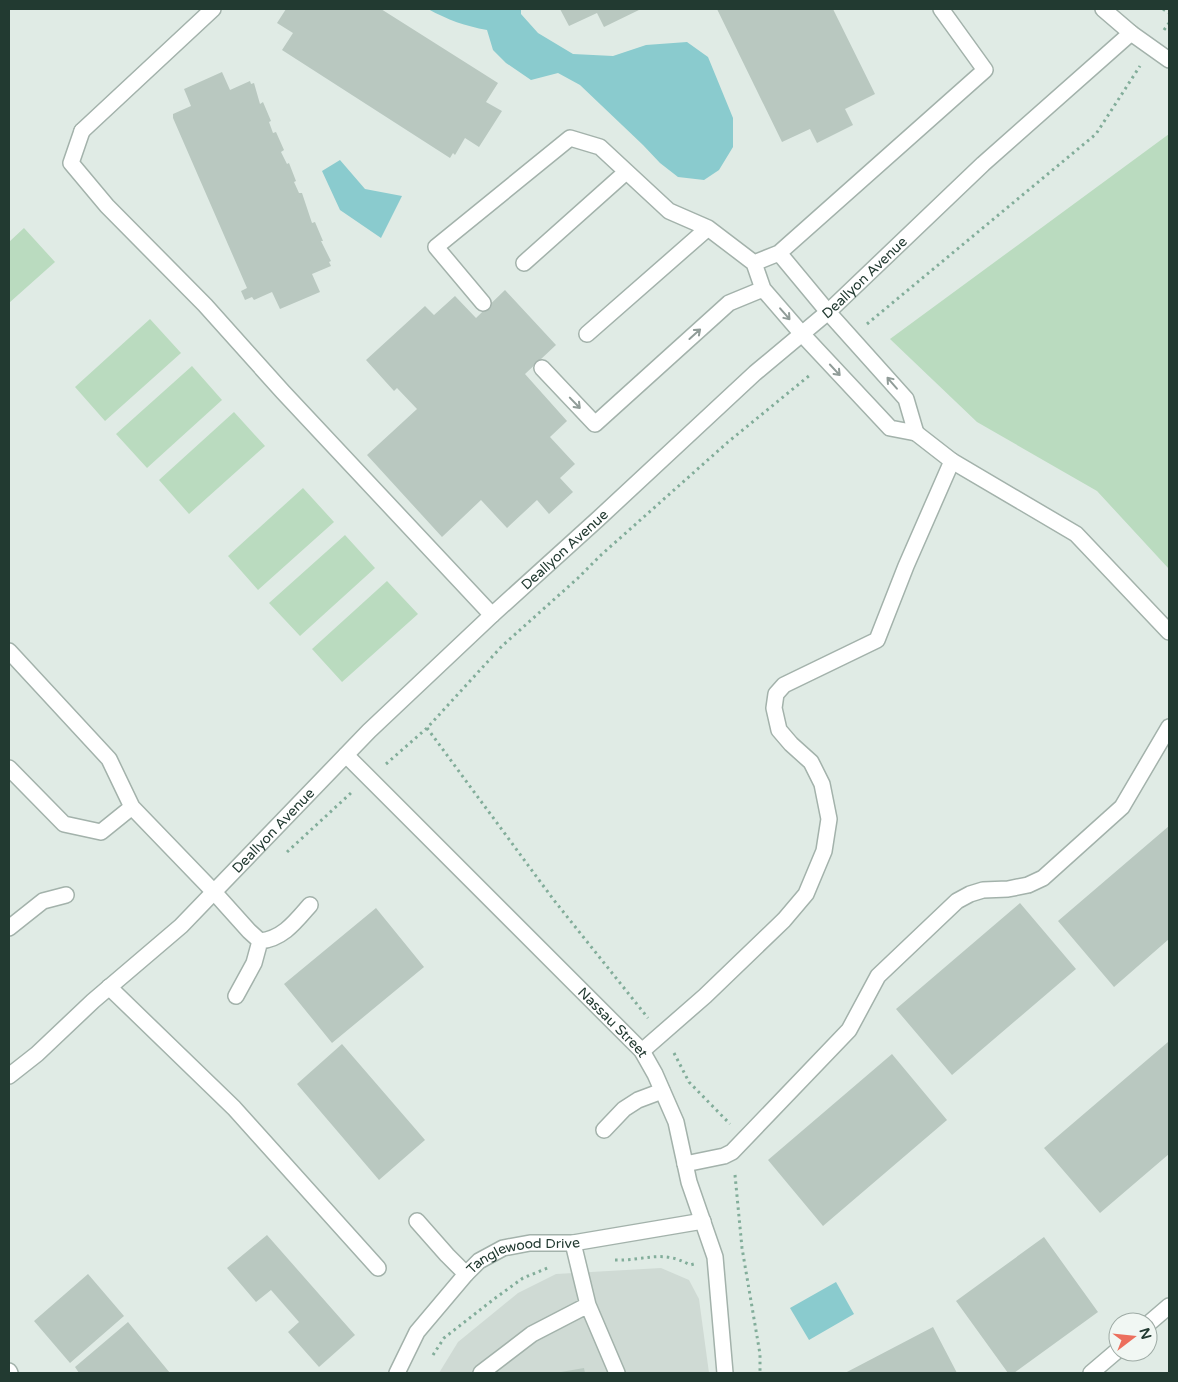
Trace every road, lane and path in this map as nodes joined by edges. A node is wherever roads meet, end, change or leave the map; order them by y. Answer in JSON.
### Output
{"nodes":[{"id":1,"x":213,"y":9,"type":"edge"},
{"id":2,"x":941,"y":9,"type":"edge"},
{"id":3,"x":1103,"y":9,"type":"edge"},
{"id":4,"x":1163,"y":9,"type":"edge"},
{"id":5,"x":1169,"y":13,"type":"edge"},
{"id":6,"x":1169,"y":22,"type":"edge"},
{"id":7,"x":1131,"y":32,"type":"junction"},
{"id":8,"x":1152,"y":47,"type":"junction"},
{"id":9,"x":1169,"y":60,"type":"edge"},
{"id":10,"x":626,"y":172,"type":"junction"},
{"id":11,"x":708,"y":228,"type":"junction"},
{"id":12,"x":779,"y":252,"type":"junction"},
{"id":13,"x":524,"y":263,"type":"dead end"},
{"id":14,"x":754,"y":263,"type":"junction"},
{"id":15,"x":763,"y":289,"type":"junction"},
{"id":16,"x":483,"y":303,"type":"dead end"},
{"id":17,"x":828,"y":312,"type":"junction"},
{"id":18,"x":587,"y":334,"type":"dead end"},
{"id":19,"x":802,"y":334,"type":"junction"},
{"id":20,"x":852,"y":338,"type":"junction"},
{"id":21,"x":826,"y":360,"type":"junction"},
{"id":22,"x":542,"y":368,"type":"dead end"},
{"id":23,"x":916,"y":433,"type":"junction"},
{"id":24,"x":952,"y":461,"type":"junction"},
{"id":25,"x":492,"y":615,"type":"junction"},
{"id":26,"x":1169,"y":632,"type":"edge"},
{"id":27,"x":9,"y":651,"type":"edge"},
{"id":28,"x":1169,"y":727,"type":"edge"},
{"id":29,"x":346,"y":754,"type":"junction"},
{"id":30,"x":9,"y":768,"type":"edge"},
{"id":31,"x":369,"y":778,"type":"junction"},
{"id":32,"x":132,"y":807,"type":"junction"},
{"id":33,"x":282,"y":855,"type":"dead end"},
{"id":34,"x":214,"y":892,"type":"junction"},
{"id":35,"x":66,"y":895,"type":"dead end"},
{"id":36,"x":310,"y":905,"type":"dead end"},
{"id":37,"x":9,"y":928,"type":"edge"},
{"id":38,"x":260,"y":941,"type":"junction"},
{"id":39,"x":109,"y":987,"type":"junction"},
{"id":40,"x":236,"y":996,"type":"dead end"},
{"id":41,"x":642,"y":1051,"type":"junction"},
{"id":42,"x":9,"y":1076,"type":"edge"},
{"id":43,"x":662,"y":1091,"type":"junction"},
{"id":44,"x":604,"y":1130,"type":"dead end"},
{"id":45,"x":685,"y":1164,"type":"junction"},
{"id":46,"x":417,"y":1221,"type":"dead end"},
{"id":47,"x":703,"y":1221,"type":"junction"},
{"id":48,"x":573,"y":1243,"type":"junction"},
{"id":49,"x":742,"y":1248,"type":"dead end"},
{"id":50,"x":715,"y":1257,"type":"junction"},
{"id":51,"x":576,"y":1259,"type":"junction"},
{"id":52,"x":612,"y":1260,"type":"dead end"},
{"id":53,"x":378,"y":1268,"type":"dead end"},
{"id":54,"x":466,"y":1274,"type":"junction"},
{"id":55,"x":588,"y":1306,"type":"junction"},
{"id":56,"x":1169,"y":1306,"type":"edge"},
{"id":57,"x":1158,"y":1315,"type":"edge"},
{"id":58,"x":1108,"y":1359,"type":"edge"},
{"id":59,"x":428,"y":1363,"type":"dead end"},
{"id":60,"x":397,"y":1373,"type":"edge"},
{"id":61,"x":481,"y":1373,"type":"edge"},
{"id":62,"x":617,"y":1373,"type":"edge"},
{"id":63,"x":725,"y":1373,"type":"edge"},
{"id":64,"x":1091,"y":1373,"type":"edge"}],
"edges":[{"from":1,"to":25,"type":"street"},
{"from":2,"to":12,"type":"street"},
{"from":3,"to":7,"type":"street"},
{"from":4,"to":5,"type":"path"},
{"from":6,"to":8,"type":"path"},
{"from":7,"to":8,"type":"street"},
{"from":7,"to":17,"type":"street","name":"Deallyon Avenue"},
{"from":8,"to":9,"type":"street"},
{"from":8,"to":20,"type":"path"},
{"from":10,"to":11,"type":"street"},
{"from":10,"to":13,"type":"street"},
{"from":10,"to":16,"type":"street"},
{"from":11,"to":14,"type":"street"},
{"from":11,"to":18,"type":"street"},
{"from":12,"to":14,"type":"street"},
{"from":12,"to":17,"type":"street"},
{"from":14,"to":15,"type":"street"},
{"from":15,"to":19,"type":"street","one_way":true},
{"from":22,"to":15,"type":"street","one_way":true},
{"from":17,"to":19,"type":"street","name":"Deallyon Avenue"},
{"from":17,"to":20,"type":"street"},
{"from":19,"to":21,"type":"street"},
{"from":19,"to":25,"type":"street","name":"Deallyon Avenue"},
{"from":23,"to":20,"type":"street","one_way":true},
{"from":21,"to":23,"type":"street","one_way":true},
{"from":21,"to":31,"type":"path"},
{"from":23,"to":24,"type":"street"},
{"from":24,"to":26,"type":"street"},
{"from":24,"to":41,"type":"street"},
{"from":25,"to":29,"type":"street","name":"Deallyon Avenue"},
{"from":27,"to":32,"type":"street"},
{"from":28,"to":45,"type":"street"},
{"from":29,"to":31,"type":"street","name":"Nassau Street"},
{"from":29,"to":34,"type":"street","name":"Deallyon Avenue"},
{"from":30,"to":32,"type":"street"},
{"from":31,"to":33,"type":"path"},
{"from":31,"to":41,"type":"street","name":"Nassau Street"},
{"from":32,"to":34,"type":"street"},
{"from":34,"to":38,"type":"street"},
{"from":34,"to":39,"type":"street","name":"Deallyon Avenue"},
{"from":35,"to":37,"type":"street"},
{"from":36,"to":38,"type":"street"},
{"from":38,"to":40,"type":"street"},
{"from":39,"to":42,"type":"street","name":"Deallyon Avenue"},
{"from":39,"to":53,"type":"street"},
{"from":41,"to":43,"type":"street","name":"Nassau Street"},
{"from":43,"to":44,"type":"street"},
{"from":43,"to":45,"type":"street","name":"Nassau Street"},
{"from":45,"to":47,"type":"street","name":"Nassau Street"},
{"from":46,"to":54,"type":"street"},
{"from":47,"to":48,"type":"street","name":"Tanglewood Drive"},
{"from":47,"to":50,"type":"street","name":"Nassau Street"},
{"from":48,"to":51,"type":"street"},
{"from":48,"to":54,"type":"street","name":"Tanglewood Drive"},
{"from":49,"to":50,"type":"path"},
{"from":50,"to":52,"type":"path"},
{"from":50,"to":63,"type":"street","name":"Nassau Street"},
{"from":51,"to":55,"type":"street"},
{"from":51,"to":59,"type":"path"},
{"from":54,"to":60,"type":"street","name":"Tanglewood Drive"},
{"from":55,"to":61,"type":"street"},
{"from":55,"to":62,"type":"street"},
{"from":56,"to":57,"type":"street"},
{"from":58,"to":64,"type":"street"}]}
